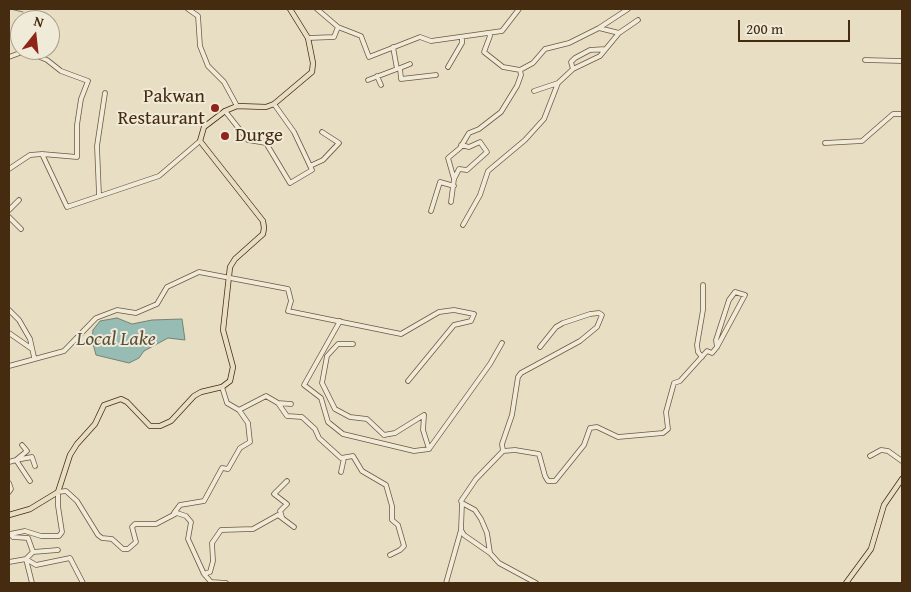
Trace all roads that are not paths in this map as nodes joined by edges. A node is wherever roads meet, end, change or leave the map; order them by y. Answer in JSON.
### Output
{"nodes":[{"id":1,"x":188,"y":9,"type":"edge"},
{"id":2,"x":290,"y":9,"type":"edge"},
{"id":3,"x":317,"y":9,"type":"edge"},
{"id":4,"x":519,"y":9,"type":"edge"},
{"id":5,"x":628,"y":9,"type":"edge"},
{"id":6,"x":638,"y":20,"type":"dead end"},
{"id":7,"x":338,"y":26,"type":"junction"},
{"id":8,"x":599,"y":28,"type":"junction"},
{"id":9,"x":489,"y":33,"type":"junction"},
{"id":10,"x":619,"y":33,"type":"junction"},
{"id":11,"x":462,"y":37,"type":"junction"},
{"id":12,"x":308,"y":38,"type":"junction"},
{"id":13,"x":393,"y":47,"type":"junction"},
{"id":14,"x":605,"y":49,"type":"junction"},
{"id":15,"x":9,"y":57,"type":"edge"},
{"id":16,"x":865,"y":60,"type":"dead end"},
{"id":17,"x":902,"y":61,"type":"edge"},
{"id":18,"x":410,"y":64,"type":"dead end"},
{"id":19,"x":448,"y":67,"type":"dead end"},
{"id":20,"x":399,"y":68,"type":"junction"},
{"id":21,"x":573,"y":69,"type":"junction"},
{"id":22,"x":520,"y":70,"type":"junction"},
{"id":23,"x":436,"y":75,"type":"dead end"},
{"id":24,"x":377,"y":76,"type":"junction"},
{"id":25,"x":368,"y":80,"type":"dead end"},
{"id":26,"x":558,"y":83,"type":"junction"},
{"id":27,"x":381,"y":84,"type":"dead end"},
{"id":28,"x":534,"y":91,"type":"dead end"},
{"id":29,"x":105,"y":93,"type":"dead end"},
{"id":30,"x":274,"y":104,"type":"junction"},
{"id":31,"x":237,"y":106,"type":"junction"},
{"id":32,"x":225,"y":111,"type":"junction"},
{"id":33,"x":902,"y":114,"type":"edge"},
{"id":34,"x":322,"y":132,"type":"dead end"},
{"id":35,"x":200,"y":141,"type":"junction"},
{"id":36,"x":825,"y":143,"type":"dead end"},
{"id":37,"x":461,"y":146,"type":"junction"},
{"id":38,"x":42,"y":154,"type":"junction"},
{"id":39,"x":310,"y":166,"type":"junction"},
{"id":40,"x":9,"y":169,"type":"edge"},
{"id":41,"x":454,"y":179,"type":"junction"},
{"id":42,"x":454,"y":186,"type":"junction"},
{"id":43,"x":430,"y":193,"type":"dead end"},
{"id":44,"x":99,"y":195,"type":"junction"},
{"id":45,"x":436,"y":196,"type":"junction"},
{"id":46,"x":19,"y":200,"type":"dead end"},
{"id":47,"x":451,"y":202,"type":"dead end"},
{"id":48,"x":9,"y":210,"type":"edge"},
{"id":49,"x":432,"y":211,"type":"dead end"},
{"id":50,"x":9,"y":216,"type":"edge"},
{"id":51,"x":463,"y":225,"type":"dead end"},
{"id":52,"x":21,"y":229,"type":"dead end"},
{"id":53,"x":228,"y":278,"type":"junction"},
{"id":54,"x":703,"y":285,"type":"dead end"},
{"id":55,"x":9,"y":310,"type":"edge"},
{"id":56,"x":340,"y":321,"type":"junction"},
{"id":57,"x":9,"y":332,"type":"edge"},
{"id":58,"x":502,"y":343,"type":"dead end"},
{"id":59,"x":353,"y":344,"type":"dead end"},
{"id":60,"x":540,"y":347,"type":"dead end"},
{"id":61,"x":717,"y":347,"type":"junction"},
{"id":62,"x":32,"y":349,"type":"junction"},
{"id":63,"x":34,"y":357,"type":"junction"},
{"id":64,"x":702,"y":357,"type":"junction"},
{"id":65,"x":9,"y":366,"type":"edge"},
{"id":66,"x":408,"y":382,"type":"dead end"},
{"id":67,"x":222,"y":387,"type":"junction"},
{"id":68,"x":278,"y":403,"type":"junction"},
{"id":69,"x":291,"y":404,"type":"dead end"},
{"id":70,"x":239,"y":410,"type":"junction"},
{"id":71,"x":22,"y":445,"type":"dead end"},
{"id":72,"x":429,"y":449,"type":"junction"},
{"id":73,"x":503,"y":451,"type":"junction"},
{"id":74,"x":870,"y":456,"type":"dead end"},
{"id":75,"x":344,"y":458,"type":"junction"},
{"id":76,"x":16,"y":460,"type":"junction"},
{"id":77,"x":902,"y":461,"type":"edge"},
{"id":78,"x":9,"y":462,"type":"edge"},
{"id":79,"x":35,"y":466,"type":"dead end"},
{"id":80,"x":340,"y":472,"type":"dead end"},
{"id":81,"x":902,"y":479,"type":"edge"},
{"id":82,"x":30,"y":481,"type":"dead end"},
{"id":83,"x":287,"y":481,"type":"dead end"},
{"id":84,"x":9,"y":483,"type":"edge"},
{"id":85,"x":9,"y":492,"type":"edge"},
{"id":86,"x":58,"y":492,"type":"junction"},
{"id":87,"x":462,"y":503,"type":"junction"},
{"id":88,"x":173,"y":514,"type":"junction"},
{"id":89,"x":9,"y":515,"type":"edge"},
{"id":90,"x":282,"y":517,"type":"junction"},
{"id":91,"x":294,"y":527,"type":"dead end"},
{"id":92,"x":461,"y":530,"type":"junction"},
{"id":93,"x":58,"y":550,"type":"dead end"},
{"id":94,"x":33,"y":552,"type":"junction"},
{"id":95,"x":490,"y":553,"type":"junction"},
{"id":96,"x":390,"y":554,"type":"dead end"},
{"id":97,"x":26,"y":559,"type":"junction"},
{"id":98,"x":9,"y":562,"type":"edge"},
{"id":99,"x":204,"y":574,"type":"junction"},
{"id":100,"x":32,"y":583,"type":"edge"},
{"id":101,"x":83,"y":583,"type":"edge"},
{"id":102,"x":226,"y":583,"type":"edge"},
{"id":103,"x":446,"y":583,"type":"edge"},
{"id":104,"x":536,"y":583,"type":"edge"},
{"id":105,"x":846,"y":583,"type":"edge"}],
"edges":[{"from":1,"to":31,"type":"street"},
{"from":2,"to":12,"type":"main road"},
{"from":3,"to":7,"type":"street"},
{"from":4,"to":9,"type":"street"},
{"from":5,"to":8,"type":"street"},
{"from":6,"to":10,"type":"street"},
{"from":7,"to":12,"type":"street"},
{"from":7,"to":13,"type":"street"},
{"from":8,"to":10,"type":"street"},
{"from":8,"to":22,"type":"street"},
{"from":9,"to":11,"type":"street"},
{"from":9,"to":22,"type":"street"},
{"from":10,"to":14,"type":"street"},
{"from":11,"to":13,"type":"street"},
{"from":11,"to":19,"type":"street"},
{"from":12,"to":30,"type":"main road"},
{"from":13,"to":20,"type":"street"},
{"from":14,"to":21,"type":"street"},
{"from":14,"to":21,"type":"street"},
{"from":15,"to":38,"type":"street"},
{"from":16,"to":17,"type":"street"},
{"from":18,"to":20,"type":"street"},
{"from":20,"to":23,"type":"street"},
{"from":20,"to":24,"type":"street"},
{"from":21,"to":26,"type":"street"},
{"from":22,"to":37,"type":"street"},
{"from":24,"to":25,"type":"street"},
{"from":24,"to":27,"type":"street"},
{"from":26,"to":28,"type":"street"},
{"from":26,"to":51,"type":"street"},
{"from":29,"to":44,"type":"street"},
{"from":30,"to":31,"type":"main road"},
{"from":30,"to":39,"type":"street"},
{"from":31,"to":32,"type":"main road"},
{"from":32,"to":35,"type":"main road"},
{"from":32,"to":39,"type":"street"},
{"from":33,"to":36,"type":"street"},
{"from":34,"to":39,"type":"street"},
{"from":35,"to":44,"type":"street"},
{"from":35,"to":53,"type":"main road"},
{"from":37,"to":41,"type":"street"},
{"from":37,"to":41,"type":"street"},
{"from":38,"to":40,"type":"street"},
{"from":38,"to":44,"type":"street"},
{"from":41,"to":42,"type":"street"},
{"from":42,"to":45,"type":"street"},
{"from":42,"to":47,"type":"street"},
{"from":43,"to":45,"type":"street"},
{"from":45,"to":49,"type":"street"},
{"from":46,"to":48,"type":"street"},
{"from":50,"to":52,"type":"street"},
{"from":53,"to":56,"type":"street"},
{"from":53,"to":63,"type":"street"},
{"from":53,"to":67,"type":"main road"},
{"from":54,"to":64,"type":"street"},
{"from":55,"to":62,"type":"street"},
{"from":56,"to":66,"type":"street"},
{"from":56,"to":72,"type":"street"},
{"from":57,"to":62,"type":"street"},
{"from":58,"to":72,"type":"street"},
{"from":59,"to":72,"type":"street"},
{"from":60,"to":73,"type":"street"},
{"from":61,"to":61,"type":"street"},
{"from":61,"to":64,"type":"street"},
{"from":62,"to":63,"type":"street"},
{"from":63,"to":65,"type":"street"},
{"from":64,"to":73,"type":"street"},
{"from":67,"to":70,"type":"street"},
{"from":67,"to":86,"type":"main road"},
{"from":68,"to":69,"type":"street"},
{"from":68,"to":70,"type":"street"},
{"from":68,"to":75,"type":"street"},
{"from":70,"to":88,"type":"street"},
{"from":71,"to":76,"type":"street"},
{"from":73,"to":87,"type":"street"},
{"from":74,"to":77,"type":"street"},
{"from":75,"to":80,"type":"street"},
{"from":75,"to":96,"type":"street"},
{"from":76,"to":78,"type":"street"},
{"from":76,"to":79,"type":"street"},
{"from":76,"to":82,"type":"street"},
{"from":81,"to":105,"type":"main road"},
{"from":83,"to":90,"type":"street"},
{"from":84,"to":85,"type":"street"},
{"from":86,"to":88,"type":"street"},
{"from":86,"to":89,"type":"main road"},
{"from":86,"to":94,"type":"street"},
{"from":87,"to":92,"type":"street"},
{"from":87,"to":95,"type":"street"},
{"from":88,"to":99,"type":"street"},
{"from":90,"to":91,"type":"street"},
{"from":90,"to":99,"type":"street"},
{"from":92,"to":95,"type":"street"},
{"from":92,"to":103,"type":"street"},
{"from":93,"to":94,"type":"street"},
{"from":94,"to":97,"type":"street"},
{"from":95,"to":104,"type":"street"},
{"from":97,"to":98,"type":"street"},
{"from":97,"to":100,"type":"street"},
{"from":97,"to":101,"type":"street"},
{"from":99,"to":102,"type":"street"}]}
